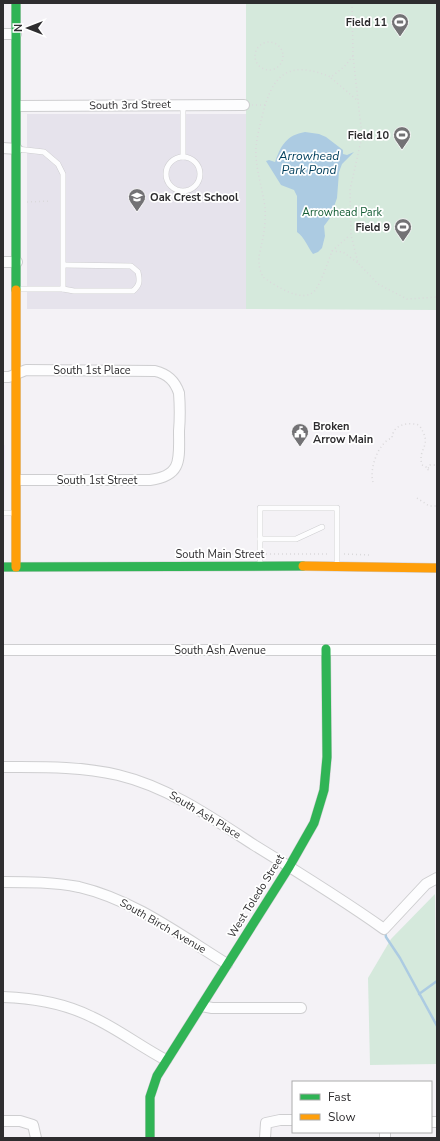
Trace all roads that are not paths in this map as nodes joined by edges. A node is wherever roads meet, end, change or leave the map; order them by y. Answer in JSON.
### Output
{"nodes":[{"id":1,"x":16,"y":3,"type":"edge"},
{"id":2,"x":3,"y":34,"type":"edge"},
{"id":3,"x":16,"y":34,"type":"junction"},
{"id":4,"x":183,"y":104,"type":"junction"},
{"id":5,"x":244,"y":104,"type":"road end"},
{"id":6,"x":17,"y":106,"type":"junction"},
{"id":7,"x":3,"y":148,"type":"edge"},
{"id":8,"x":17,"y":149,"type":"junction"},
{"id":9,"x":182,"y":157,"type":"junction"},
{"id":10,"x":3,"y":262,"type":"edge"},
{"id":11,"x":17,"y":262,"type":"junction"},
{"id":12,"x":64,"y":265,"type":"junction"},
{"id":13,"x":17,"y":289,"type":"junction"},
{"id":14,"x":63,"y":290,"type":"junction"},
{"id":15,"x":17,"y":374,"type":"junction"},
{"id":16,"x":3,"y":377,"type":"edge"},
{"id":17,"x":174,"y":470,"type":"joint"},
{"id":18,"x":17,"y":480,"type":"junction"},
{"id":19,"x":3,"y":513,"type":"edge"},
{"id":20,"x":17,"y":513,"type":"junction"},
{"id":21,"x":322,"y":527,"type":"dead end"},
{"id":22,"x":260,"y":539,"type":"junction"},
{"id":23,"x":260,"y":566,"type":"junction"},
{"id":24,"x":3,"y":567,"type":"edge"},
{"id":25,"x":16,"y":567,"type":"junction"},
{"id":26,"x":337,"y":567,"type":"junction"},
{"id":27,"x":437,"y":568,"type":"edge"},
{"id":28,"x":326,"y":649,"type":"junction"},
{"id":29,"x":3,"y":650,"type":"edge"},
{"id":30,"x":437,"y":650,"type":"edge"},
{"id":31,"x":3,"y":767,"type":"edge"},
{"id":32,"x":289,"y":867,"type":"junction"},
{"id":33,"x":437,"y":878,"type":"edge"},
{"id":34,"x":3,"y":882,"type":"edge"},
{"id":35,"x":227,"y":964,"type":"junction"},
{"id":36,"x":3,"y":997,"type":"edge"},
{"id":37,"x":202,"y":1006,"type":"junction"},
{"id":38,"x":301,"y":1008,"type":"dead end"},
{"id":39,"x":166,"y":1060,"type":"junction"},
{"id":40,"x":292,"y":1120,"type":"edge"},
{"id":41,"x":3,"y":1122,"type":"edge"},
{"id":42,"x":36,"y":1138,"type":"edge"},
{"id":43,"x":150,"y":1138,"type":"edge"},
{"id":44,"x":265,"y":1138,"type":"edge"}],
"edges":[{"from":1,"to":3,"type":"street"},
{"from":2,"to":3,"type":"street"},
{"from":3,"to":6,"type":"street"},
{"from":4,"to":5,"type":"street","name":"South 3rd Street"},
{"from":4,"to":6,"type":"street","name":"South 3rd Street"},
{"from":4,"to":9,"type":"lane"},
{"from":6,"to":8,"type":"street"},
{"from":7,"to":8,"type":"street"},
{"from":8,"to":11,"type":"street"},
{"from":8,"to":12,"type":"lane"},
{"from":9,"to":9,"type":"lane"},
{"from":10,"to":11,"type":"street"},
{"from":11,"to":13,"type":"street"},
{"from":12,"to":14,"type":"lane"},
{"from":12,"to":14,"type":"lane"},
{"from":13,"to":14,"type":"lane"},
{"from":13,"to":15,"type":"street"},
{"from":15,"to":16,"type":"street","name":"South 1st Place"},
{"from":15,"to":17,"type":"street","name":"South 1st Place"},
{"from":15,"to":18,"type":"street"},
{"from":17,"to":18,"type":"street","name":"South 1st Street"},
{"from":18,"to":20,"type":"street"},
{"from":19,"to":20,"type":"lane"},
{"from":20,"to":25,"type":"street"},
{"from":21,"to":22,"type":"lane"},
{"from":22,"to":23,"type":"lane"},
{"from":22,"to":26,"type":"lane"},
{"from":23,"to":25,"type":"street","name":"South Main Street"},
{"from":23,"to":26,"type":"street","name":"South Main Street"},
{"from":24,"to":25,"type":"street","name":"South Main Street"},
{"from":26,"to":27,"type":"street","name":"South Main Street"},
{"from":28,"to":29,"type":"street","name":"South Ash Avenue"},
{"from":28,"to":30,"type":"street","name":"South Ash Avenue"},
{"from":28,"to":32,"type":"street","name":"West Toledo Street"},
{"from":31,"to":32,"type":"street","name":"South Ash Place"},
{"from":32,"to":33,"type":"street","name":"South Ash Place"},
{"from":32,"to":35,"type":"street","name":"West Toledo Street"},
{"from":34,"to":35,"type":"street","name":"South Birch Avenue"},
{"from":35,"to":37,"type":"street","name":"West Toledo Street"},
{"from":36,"to":39,"type":"street"},
{"from":37,"to":38,"type":"street"},
{"from":37,"to":39,"type":"street","name":"West Toledo Street"},
{"from":39,"to":43,"type":"street","name":"West Toledo Street"},
{"from":40,"to":44,"type":"street"},
{"from":41,"to":42,"type":"street"}]}
